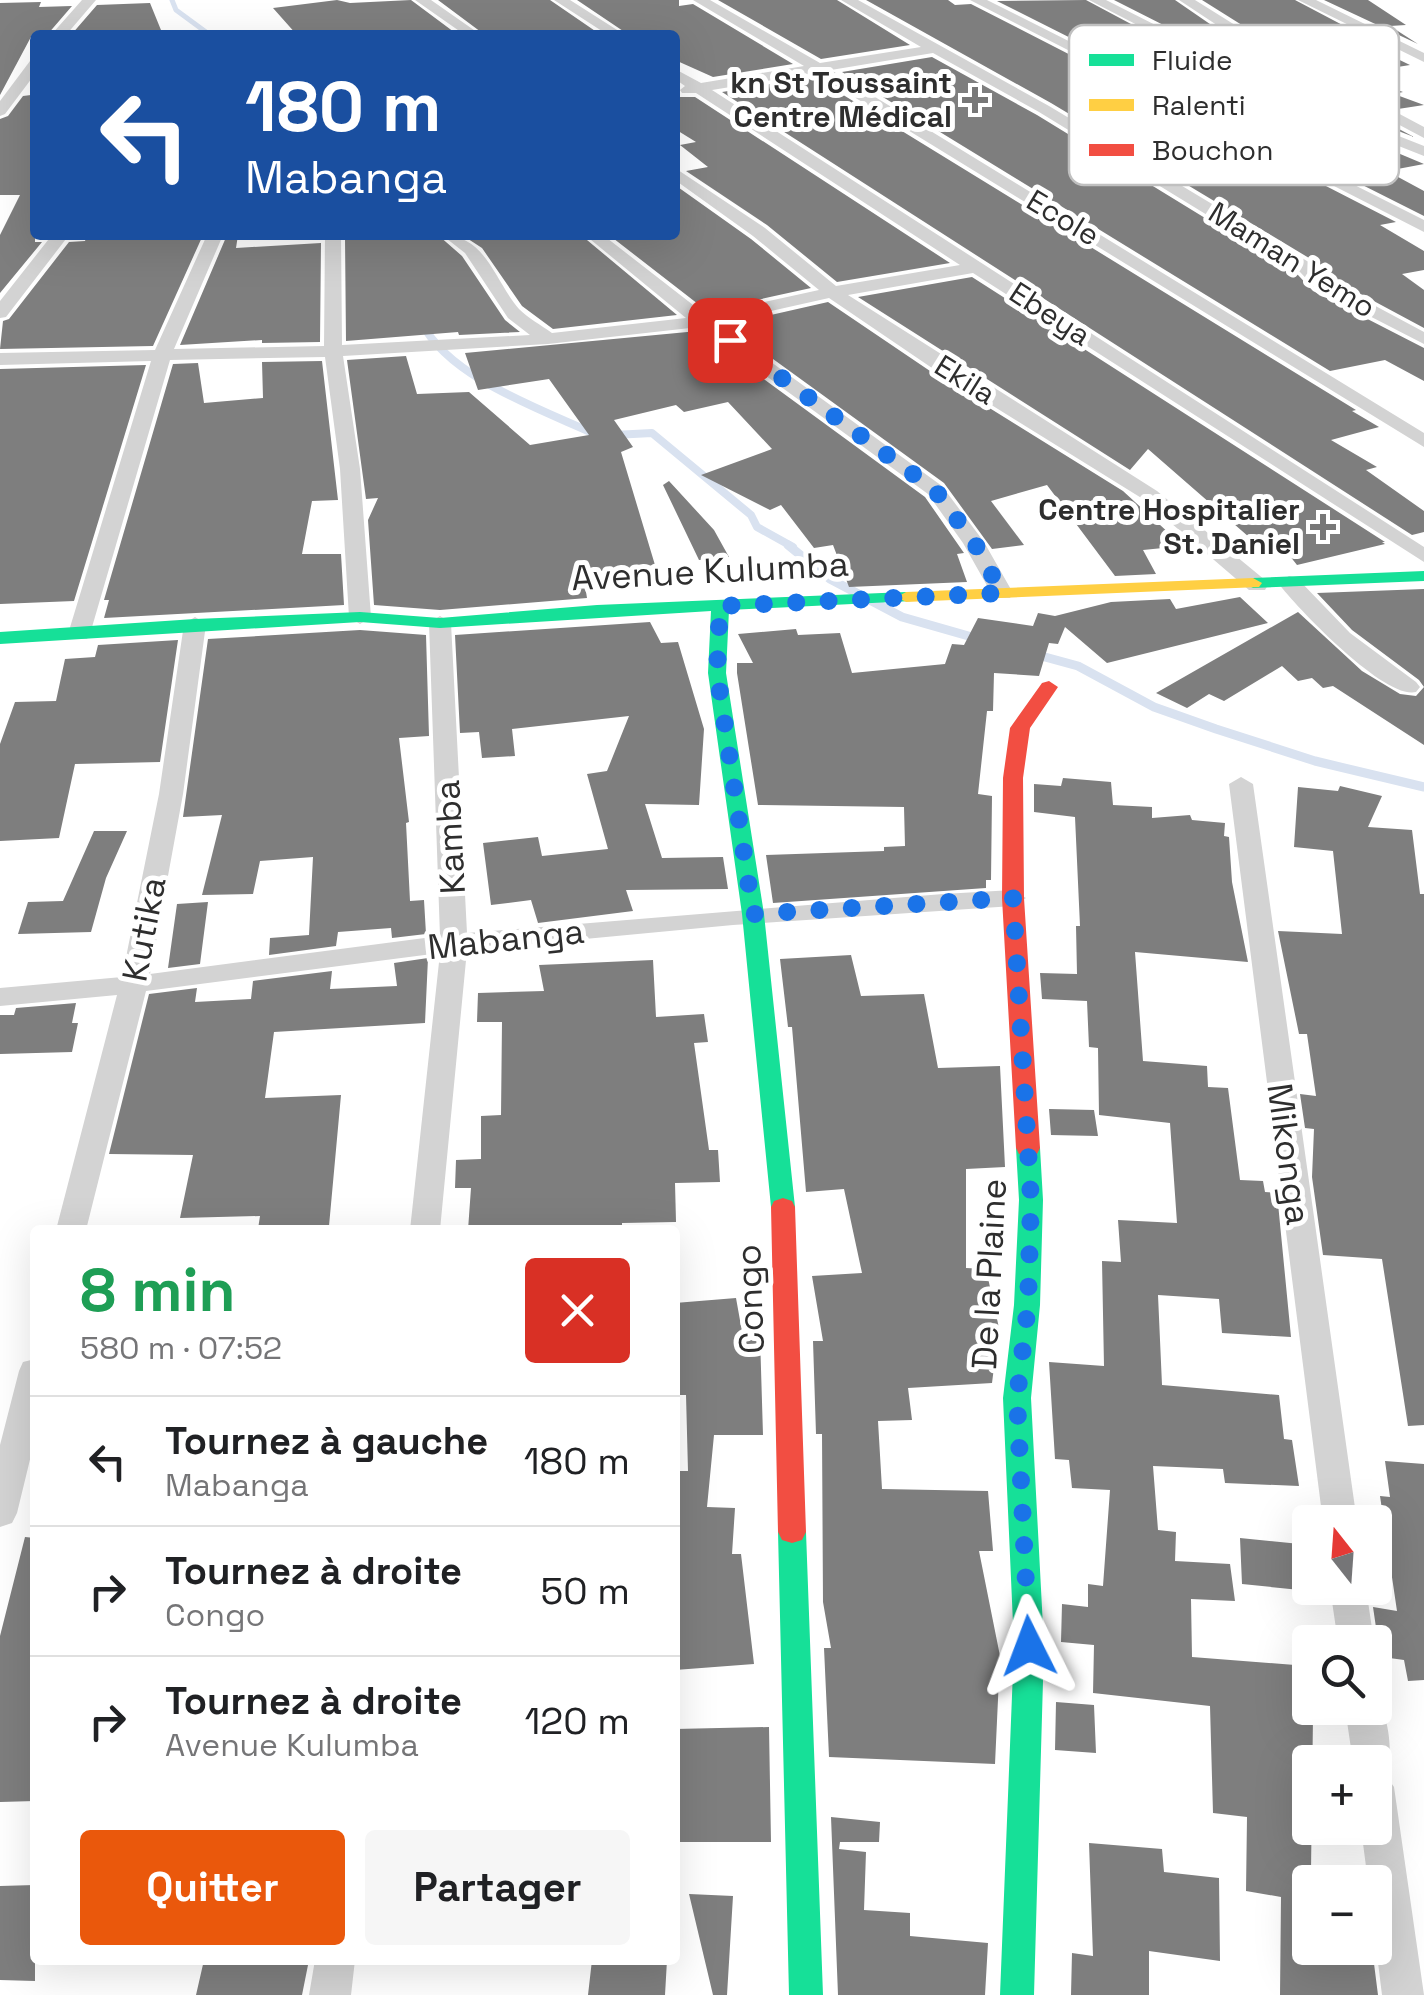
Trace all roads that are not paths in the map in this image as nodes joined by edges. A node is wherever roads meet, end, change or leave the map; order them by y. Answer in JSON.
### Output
{"nodes":[{"id":1,"x":89,"y":0,"type":"edge"},
{"id":2,"x":422,"y":0,"type":"edge"},
{"id":3,"x":560,"y":0,"type":"edge"},
{"id":4,"x":700,"y":0,"type":"edge"},
{"id":5,"x":848,"y":0,"type":"edge"},
{"id":6,"x":977,"y":0,"type":"edge"},
{"id":7,"x":1096,"y":0,"type":"edge"},
{"id":8,"x":1186,"y":0,"type":"edge"},
{"id":9,"x":1305,"y":0,"type":"edge"},
{"id":10,"x":1145,"y":25,"type":"edge"},
{"id":11,"x":1225,"y":25,"type":"edge"},
{"id":12,"x":1356,"y":25,"type":"edge"},
{"id":13,"x":62,"y":30,"type":"edge"},
{"id":14,"x":467,"y":30,"type":"edge"},
{"id":15,"x":610,"y":30,"type":"edge"},
{"id":16,"x":1399,"y":46,"type":"edge"},
{"id":17,"x":1069,"y":48,"type":"edge"},
{"id":18,"x":932,"y":49,"type":"junction"},
{"id":19,"x":1424,"y":58,"type":"edge"},
{"id":20,"x":815,"y":67,"type":"junction"},
{"id":21,"x":30,"y":71,"type":"edge"},
{"id":22,"x":680,"y":76,"type":"edge"},
{"id":23,"x":698,"y":88,"type":"junction"},
{"id":24,"x":680,"y":91,"type":"edge"},
{"id":25,"x":0,"y":111,"type":"edge"},
{"id":26,"x":1399,"y":120,"type":"edge"},
{"id":27,"x":1069,"y":124,"type":"edge"},
{"id":28,"x":1424,"y":133,"type":"edge"},
{"id":29,"x":1399,"y":141,"type":"edge"},
{"id":30,"x":1424,"y":151,"type":"edge"},
{"id":31,"x":680,"y":176,"type":"edge"},
{"id":32,"x":1169,"y":185,"type":"edge"},
{"id":33,"x":1349,"y":185,"type":"edge"},
{"id":34,"x":1424,"y":227,"type":"edge"},
{"id":35,"x":57,"y":240,"type":"edge"},
{"id":36,"x":213,"y":240,"type":"edge"},
{"id":37,"x":333,"y":240,"type":"edge"},
{"id":38,"x":457,"y":240,"type":"edge"},
{"id":39,"x":599,"y":240,"type":"edge"},
{"id":40,"x":978,"y":267,"type":"junction"},
{"id":41,"x":832,"y":292,"type":"junction"},
{"id":42,"x":0,"y":312,"type":"edge"},
{"id":43,"x":703,"y":320,"type":"junction"},
{"id":44,"x":548,"y":339,"type":"junction"},
{"id":45,"x":1424,"y":340,"type":"edge"},
{"id":46,"x":332,"y":351,"type":"junction"},
{"id":47,"x":162,"y":356,"type":"junction"},
{"id":48,"x":0,"y":359,"type":"edge"},
{"id":49,"x":1424,"y":442,"type":"edge"},
{"id":50,"x":1424,"y":556,"type":"edge"},
{"id":51,"x":1424,"y":576,"type":"edge"},
{"id":52,"x":1289,"y":583,"type":"junction"},
{"id":53,"x":1256,"y":585,"type":"junction"},
{"id":54,"x":1002,"y":593,"type":"junction"},
{"id":55,"x":720,"y":606,"type":"junction"},
{"id":56,"x":360,"y":617,"type":"junction"},
{"id":57,"x":440,"y":623,"type":"junction"},
{"id":58,"x":195,"y":624,"type":"junction"},
{"id":59,"x":79,"y":634,"type":"junction"},
{"id":60,"x":0,"y":638,"type":"edge"},
{"id":61,"x":1408,"y":686,"type":"dead end"},
{"id":62,"x":1049,"y":687,"type":"dead end"},
{"id":63,"x":1240,"y":784,"type":"dead end"},
{"id":64,"x":1013,"y":898,"type":"junction"},
{"id":65,"x":753,"y":914,"type":"junction"},
{"id":66,"x":454,"y":943,"type":"junction"},
{"id":67,"x":134,"y":984,"type":"junction"},
{"id":68,"x":0,"y":997,"type":"edge"},
{"id":69,"x":72,"y":1225,"type":"edge"},
{"id":70,"x":426,"y":1225,"type":"edge"},
{"id":71,"x":30,"y":1391,"type":"edge"},
{"id":72,"x":1338,"y":1505,"type":"edge"},
{"id":73,"x":0,"y":1513,"type":"edge"},
{"id":74,"x":1383,"y":1845,"type":"edge"},
{"id":75,"x":334,"y":1965,"type":"edge"},
{"id":76,"x":330,"y":1995,"type":"edge"},
{"id":77,"x":806,"y":1995,"type":"edge"},
{"id":78,"x":1017,"y":1995,"type":"edge"},
{"id":79,"x":1403,"y":1995,"type":"edge"}],
"edges":[{"from":1,"to":13,"type":"street"},
{"from":2,"to":14,"type":"street"},
{"from":3,"to":15,"type":"street"},
{"from":4,"to":20,"type":"street","name":"Ecole"},
{"from":5,"to":18,"type":"street","name":"Maman Yemo"},
{"from":6,"to":17,"type":"street"},
{"from":7,"to":10,"type":"street"},
{"from":8,"to":11,"type":"street"},
{"from":9,"to":12,"type":"street"},
{"from":16,"to":19,"type":"street"},
{"from":18,"to":20,"type":"street"},
{"from":18,"to":27,"type":"street","name":"Maman Yemo"},
{"from":20,"to":23,"type":"street"},
{"from":20,"to":49,"type":"street","name":"Ecole"},
{"from":21,"to":25,"type":"street"},
{"from":22,"to":23,"type":"street","name":"Ebeya"},
{"from":23,"to":24,"type":"street"},
{"from":23,"to":40,"type":"street","name":"Ebeya"},
{"from":26,"to":28,"type":"street"},
{"from":29,"to":30,"type":"street"},
{"from":31,"to":41,"type":"street","name":"Ekila"},
{"from":32,"to":45,"type":"street","name":"Maman Yemo"},
{"from":33,"to":34,"type":"street"},
{"from":35,"to":42,"type":"street"},
{"from":36,"to":47,"type":"street"},
{"from":37,"to":46,"type":"street"},
{"from":38,"to":44,"type":"street"},
{"from":39,"to":43,"type":"street"},
{"from":40,"to":41,"type":"street"},
{"from":40,"to":50,"type":"street","name":"Ebeya"},
{"from":41,"to":43,"type":"street"},
{"from":41,"to":53,"type":"street","name":"Ekila"},
{"from":43,"to":44,"type":"street"},
{"from":43,"to":54,"type":"street"},
{"from":44,"to":46,"type":"street"},
{"from":46,"to":47,"type":"street"},
{"from":46,"to":56,"type":"street"},
{"from":47,"to":48,"type":"street"},
{"from":47,"to":59,"type":"street"},
{"from":51,"to":52,"type":"street","name":"Avenue Kulumba"},
{"from":52,"to":53,"type":"street","name":"Avenue Kulumba"},
{"from":52,"to":61,"type":"street"},
{"from":53,"to":54,"type":"street","name":"Avenue Kulumba"},
{"from":54,"to":55,"type":"street","name":"Avenue Kulumba"},
{"from":55,"to":57,"type":"street","name":"Avenue Kulumba"},
{"from":55,"to":65,"type":"street","name":"Congo"},
{"from":56,"to":57,"type":"street","name":"Avenue Kulumba"},
{"from":56,"to":58,"type":"street","name":"Avenue Kulumba"},
{"from":57,"to":66,"type":"street","name":"Kamba"},
{"from":58,"to":59,"type":"street","name":"Avenue Kulumba"},
{"from":58,"to":67,"type":"street","name":"Kutika"},
{"from":59,"to":60,"type":"street","name":"Avenue Kulumba"},
{"from":62,"to":64,"type":"street","name":"De la Plaine"},
{"from":63,"to":72,"type":"street","name":"Mikonga"},
{"from":64,"to":65,"type":"street","name":"Mabanga"},
{"from":64,"to":78,"type":"street","name":"De la Plaine"},
{"from":65,"to":66,"type":"street","name":"Mabanga"},
{"from":65,"to":77,"type":"street","name":"Congo"},
{"from":66,"to":67,"type":"street","name":"Mabanga"},
{"from":66,"to":70,"type":"street","name":"Kamba"},
{"from":67,"to":68,"type":"street","name":"Mabanga"},
{"from":67,"to":69,"type":"street","name":"Kutika"},
{"from":71,"to":73,"type":"street"},
{"from":74,"to":79,"type":"street"},
{"from":75,"to":76,"type":"street"}]}
